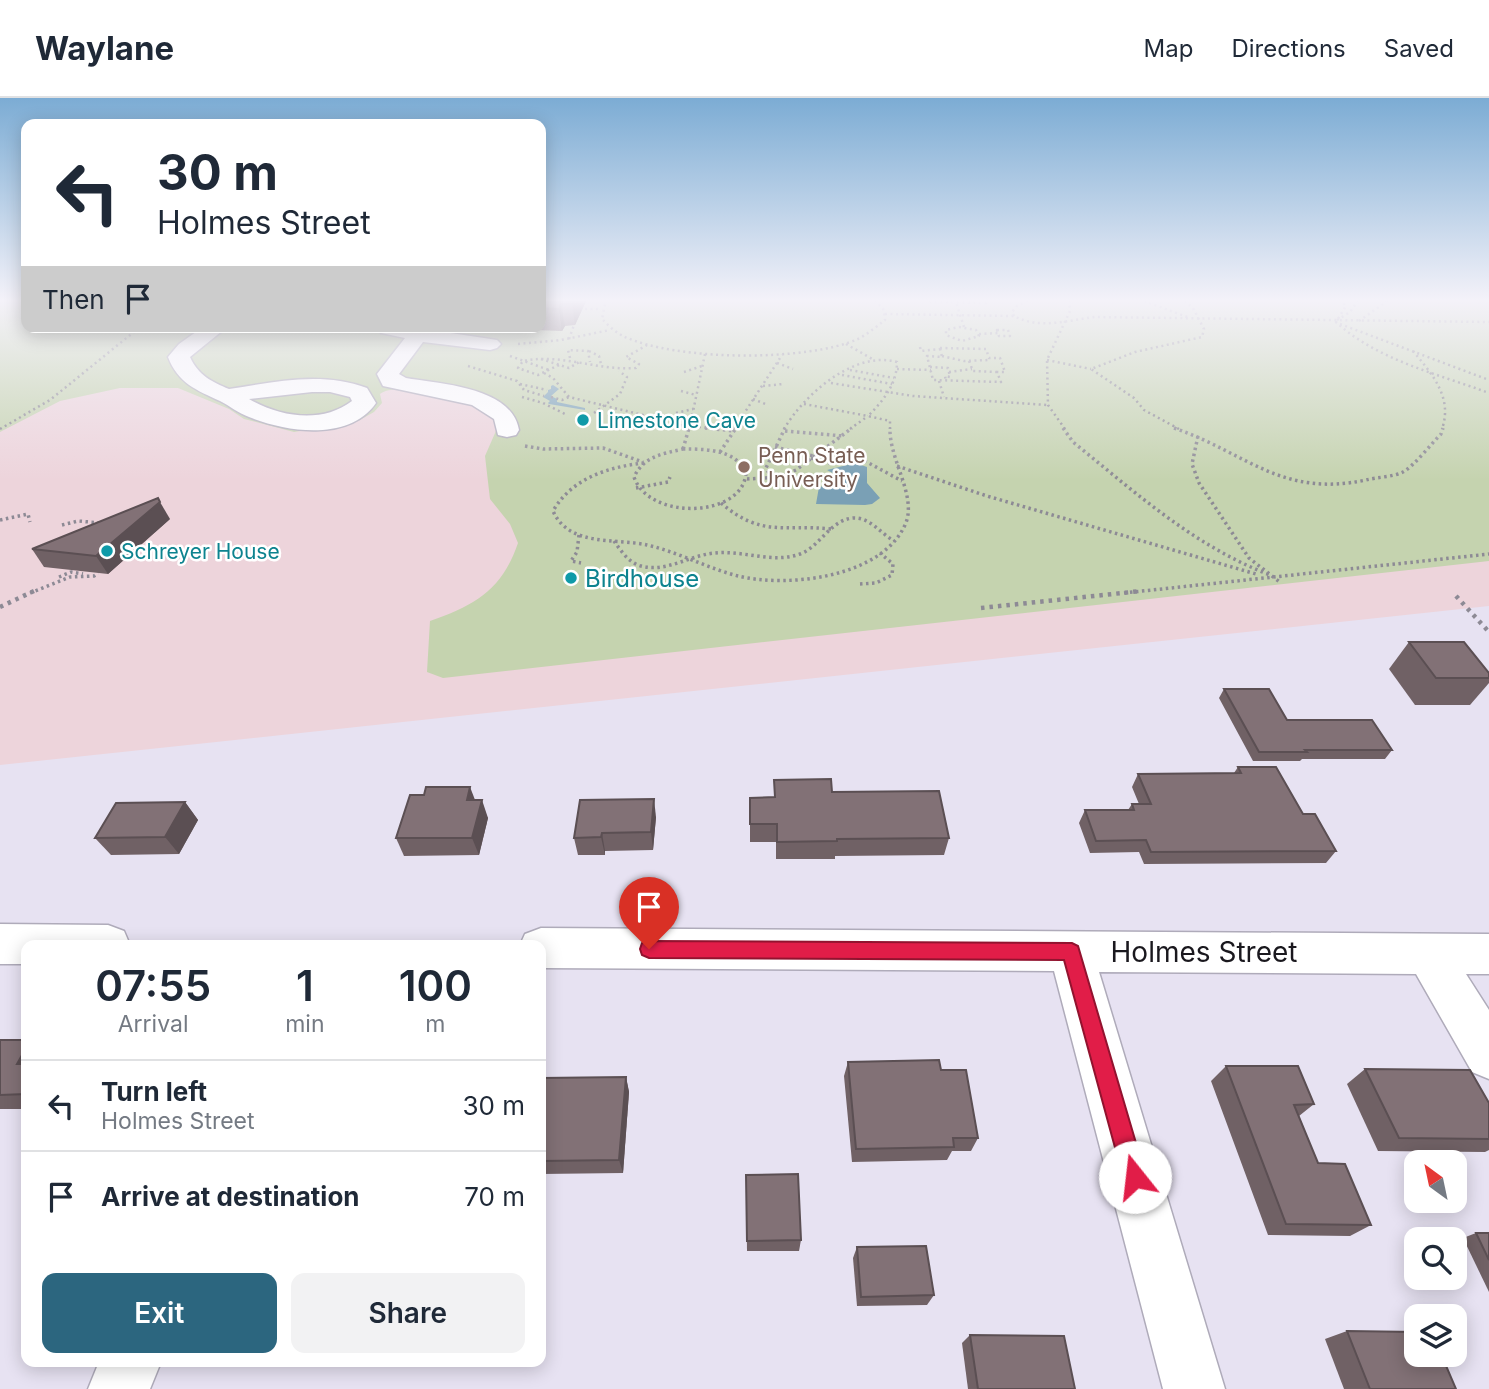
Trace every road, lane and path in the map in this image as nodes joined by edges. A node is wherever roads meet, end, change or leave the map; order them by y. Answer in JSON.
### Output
{"nodes":[{"id":1,"x":100,"y":359,"type":"edge"},
{"id":2,"x":180,"y":359,"type":"edge"},
{"id":3,"x":399,"y":359,"type":"edge"},
{"id":4,"x":527,"y":359,"type":"edge"},
{"id":5,"x":543,"y":359,"type":"edge"},
{"id":6,"x":575,"y":359,"type":"edge"},
{"id":7,"x":599,"y":359,"type":"edge"},
{"id":8,"x":629,"y":359,"type":"edge"},
{"id":9,"x":704,"y":359,"type":"edge"},
{"id":10,"x":779,"y":359,"type":"edge"},
{"id":11,"x":881,"y":359,"type":"edge"},
{"id":12,"x":894,"y":359,"type":"edge"},
{"id":13,"x":928,"y":359,"type":"edge"},
{"id":14,"x":960,"y":359,"type":"edge"},
{"id":15,"x":981,"y":359,"type":"edge"},
{"id":16,"x":1000,"y":359,"type":"edge"},
{"id":17,"x":1116,"y":359,"type":"edge"},
{"id":18,"x":1403,"y":359,"type":"edge"},
{"id":19,"x":1420,"y":359,"type":"edge"},
{"id":20,"x":1435,"y":359,"type":"edge"},
{"id":21,"x":523,"y":360,"type":"junction"},
{"id":22,"x":874,"y":360,"type":"joint"},
{"id":23,"x":1047,"y":360,"type":"joint"},
{"id":24,"x":581,"y":361,"type":"junction"},
{"id":25,"x":969,"y":361,"type":"junction"},
{"id":26,"x":590,"y":362,"type":"joint"},
{"id":27,"x":777,"y":363,"type":"junction"},
{"id":28,"x":601,"y":364,"type":"junction"},
{"id":29,"x":559,"y":365,"type":"junction"},
{"id":30,"x":702,"y":366,"type":"junction"},
{"id":31,"x":930,"y":368,"type":"junction"},
{"id":32,"x":793,"y":369,"type":"dead end"},
{"id":33,"x":897,"y":369,"type":"junction"},
{"id":34,"x":972,"y":369,"type":"junction"},
{"id":35,"x":1091,"y":369,"type":"junction"},
{"id":36,"x":549,"y":370,"type":"junction"},
{"id":37,"x":618,"y":370,"type":"junction"},
{"id":38,"x":849,"y":370,"type":"junction"},
{"id":39,"x":1430,"y":371,"type":"junction"},
{"id":40,"x":543,"y":372,"type":"junction"},
{"id":41,"x":684,"y":372,"type":"dead end"},
{"id":42,"x":949,"y":372,"type":"junction"},
{"id":43,"x":997,"y":372,"type":"junction"},
{"id":44,"x":842,"y":374,"type":"junction"},
{"id":45,"x":522,"y":378,"type":"dead end"},
{"id":46,"x":894,"y":378,"type":"junction"},
{"id":47,"x":1489,"y":380,"type":"edge"},
{"id":48,"x":391,"y":381,"type":"junction"},
{"id":49,"x":939,"y":381,"type":"junction"},
{"id":50,"x":946,"y":381,"type":"junction"},
{"id":51,"x":830,"y":382,"type":"junction"},
{"id":52,"x":783,"y":384,"type":"dead end"},
{"id":53,"x":892,"y":384,"type":"junction"},
{"id":54,"x":762,"y":386,"type":"junction"},
{"id":55,"x":547,"y":390,"type":"dead end"},
{"id":56,"x":681,"y":391,"type":"dead end"},
{"id":57,"x":888,"y":392,"type":"junction"},
{"id":58,"x":1489,"y":392,"type":"edge"},
{"id":59,"x":359,"y":393,"type":"junction"},
{"id":60,"x":228,"y":396,"type":"junction"},
{"id":61,"x":696,"y":396,"type":"junction"},
{"id":62,"x":551,"y":397,"type":"dead end"},
{"id":63,"x":569,"y":397,"type":"junction"},
{"id":64,"x":944,"y":397,"type":"junction"},
{"id":65,"x":754,"y":399,"type":"junction"},
{"id":66,"x":804,"y":404,"type":"junction"},
{"id":67,"x":603,"y":405,"type":"junction"},
{"id":68,"x":768,"y":405,"type":"dead end"},
{"id":69,"x":1048,"y":405,"type":"junction"},
{"id":70,"x":693,"y":409,"type":"junction"},
{"id":71,"x":594,"y":413,"type":"dead end"},
{"id":72,"x":676,"y":413,"type":"dead end"},
{"id":73,"x":869,"y":416,"type":"junction"},
{"id":74,"x":754,"y":424,"type":"dead end"},
{"id":75,"x":690,"y":426,"type":"junction"},
{"id":76,"x":737,"y":426,"type":"junction"},
{"id":77,"x":0,"y":429,"type":"edge"},
{"id":78,"x":507,"y":430,"type":"joint"},
{"id":79,"x":734,"y":430,"type":"junction"},
{"id":80,"x":785,"y":431,"type":"junction"},
{"id":81,"x":843,"y":436,"type":"junction"},
{"id":82,"x":1198,"y":436,"type":"junction"},
{"id":83,"x":775,"y":447,"type":"junction"},
{"id":84,"x":683,"y":449,"type":"junction"},
{"id":85,"x":720,"y":452,"type":"junction"},
{"id":86,"x":813,"y":457,"type":"junction"},
{"id":87,"x":644,"y":463,"type":"junction"},
{"id":88,"x":897,"y":466,"type":"junction"},
{"id":89,"x":670,"y":477,"type":"dead end"},
{"id":90,"x":780,"y":477,"type":"junction"},
{"id":91,"x":747,"y":479,"type":"junction"},
{"id":92,"x":904,"y":482,"type":"junction"},
{"id":93,"x":636,"y":488,"type":"junction"},
{"id":94,"x":721,"y":503,"type":"junction"},
{"id":95,"x":0,"y":520,"type":"edge"},
{"id":96,"x":30,"y":522,"type":"dead end"},
{"id":97,"x":109,"y":524,"type":"edge"},
{"id":98,"x":62,"y":525,"type":"dead end"},
{"id":99,"x":831,"y":529,"type":"junction"},
{"id":100,"x":579,"y":535,"type":"junction"},
{"id":101,"x":614,"y":540,"type":"junction"},
{"id":102,"x":894,"y":541,"type":"junction"},
{"id":103,"x":880,"y":553,"type":"junction"},
{"id":104,"x":1489,"y":554,"type":"edge"},
{"id":105,"x":688,"y":557,"type":"junction"},
{"id":106,"x":581,"y":563,"type":"dead end"},
{"id":107,"x":98,"y":573,"type":"edge"},
{"id":108,"x":83,"y":575,"type":"junction"},
{"id":109,"x":60,"y":576,"type":"dead end"},
{"id":110,"x":1274,"y":577,"type":"junction"},
{"id":111,"x":1281,"y":583,"type":"dead end"},
{"id":112,"x":860,"y":584,"type":"dead end"},
{"id":113,"x":1456,"y":596,"type":"dead end"},
{"id":114,"x":0,"y":607,"type":"edge"},
{"id":115,"x":981,"y":608,"type":"dead end"},
{"id":116,"x":1489,"y":632,"type":"edge"},
{"id":117,"x":0,"y":944,"type":"edge"},
{"id":118,"x":21,"y":944,"type":"edge"},
{"id":119,"x":546,"y":948,"type":"edge"},
{"id":120,"x":1072,"y":952,"type":"junction"},
{"id":121,"x":1429,"y":954,"type":"junction"},
{"id":122,"x":1489,"y":954,"type":"edge"},
{"id":123,"x":1489,"y":1055,"type":"edge"},
{"id":124,"x":128,"y":1367,"type":"edge"},
{"id":125,"x":119,"y":1389,"type":"edge"},
{"id":126,"x":1194,"y":1389,"type":"edge"}],
"edges":[{"from":1,"to":77,"type":"path"},
{"from":2,"to":60,"type":"street"},
{"from":3,"to":48,"type":"street"},
{"from":4,"to":21,"type":"path"},
{"from":5,"to":29,"type":"path"},
{"from":6,"to":24,"type":"path"},
{"from":7,"to":28,"type":"path"},
{"from":8,"to":37,"type":"path"},
{"from":9,"to":30,"type":"path"},
{"from":10,"to":27,"type":"path"},
{"from":11,"to":22,"type":"path"},
{"from":12,"to":33,"type":"path"},
{"from":13,"to":31,"type":"path"},
{"from":14,"to":25,"type":"path"},
{"from":15,"to":25,"type":"path"},
{"from":16,"to":43,"type":"path"},
{"from":17,"to":35,"type":"path"},
{"from":18,"to":39,"type":"path"},
{"from":19,"to":39,"type":"path"},
{"from":20,"to":47,"type":"path"},
{"from":21,"to":36,"type":"path"},
{"from":21,"to":40,"type":"path"},
{"from":22,"to":38,"type":"path"},
{"from":23,"to":35,"type":"path"},
{"from":23,"to":69,"type":"path"},
{"from":24,"to":26,"type":"path"},
{"from":24,"to":29,"type":"path"},
{"from":25,"to":34,"type":"path"},
{"from":26,"to":28,"type":"path"},
{"from":27,"to":32,"type":"path"},
{"from":27,"to":54,"type":"path"},
{"from":28,"to":37,"type":"path"},
{"from":29,"to":36,"type":"path"},
{"from":30,"to":41,"type":"path"},
{"from":30,"to":61,"type":"path"},
{"from":31,"to":33,"type":"path"},
{"from":31,"to":42,"type":"path"},
{"from":31,"to":49,"type":"path"},
{"from":33,"to":46,"type":"path"},
{"from":34,"to":42,"type":"path"},
{"from":34,"to":43,"type":"path"},
{"from":35,"to":82,"type":"path"},
{"from":36,"to":40,"type":"path"},
{"from":37,"to":67,"type":"path"},
{"from":38,"to":44,"type":"path"},
{"from":38,"to":46,"type":"path"},
{"from":39,"to":58,"type":"path"},
{"from":39,"to":82,"type":"path"},
{"from":40,"to":63,"type":"path"},
{"from":42,"to":50,"type":"path"},
{"from":43,"to":50,"type":"path"},
{"from":44,"to":51,"type":"path"},
{"from":44,"to":53,"type":"path"},
{"from":45,"to":55,"type":"path"},
{"from":46,"to":53,"type":"path"},
{"from":48,"to":59,"type":"street"},
{"from":48,"to":78,"type":"street"},
{"from":49,"to":50,"type":"path"},
{"from":49,"to":64,"type":"path"},
{"from":51,"to":57,"type":"path"},
{"from":51,"to":66,"type":"path"},
{"from":52,"to":54,"type":"path"},
{"from":53,"to":57,"type":"path"},
{"from":54,"to":65,"type":"path"},
{"from":56,"to":61,"type":"path"},
{"from":57,"to":64,"type":"path"},
{"from":57,"to":73,"type":"path"},
{"from":59,"to":60,"type":"street"},
{"from":59,"to":60,"type":"street"},
{"from":61,"to":70,"type":"path"},
{"from":62,"to":63,"type":"path"},
{"from":63,"to":67,"type":"path"},
{"from":64,"to":69,"type":"path"},
{"from":65,"to":68,"type":"path"},
{"from":65,"to":76,"type":"path"},
{"from":66,"to":73,"type":"path"},
{"from":66,"to":80,"type":"path"},
{"from":67,"to":71,"type":"path"},
{"from":67,"to":75,"type":"path"},
{"from":69,"to":110,"type":"path"},
{"from":70,"to":72,"type":"path"},
{"from":70,"to":75,"type":"path"},
{"from":73,"to":81,"type":"path"},
{"from":73,"to":88,"type":"path"},
{"from":74,"to":76,"type":"path"},
{"from":75,"to":79,"type":"path"},
{"from":75,"to":84,"type":"path"},
{"from":76,"to":79,"type":"path"},
{"from":78,"to":87,"type":"path"},
{"from":79,"to":85,"type":"path"},
{"from":80,"to":81,"type":"path"},
{"from":80,"to":83,"type":"path"},
{"from":81,"to":86,"type":"path"},
{"from":82,"to":110,"type":"path"},
{"from":83,"to":86,"type":"path"},
{"from":83,"to":90,"type":"path"},
{"from":84,"to":85,"type":"path"},
{"from":84,"to":87,"type":"path"},
{"from":85,"to":91,"type":"path"},
{"from":86,"to":90,"type":"path"},
{"from":86,"to":92,"type":"path"},
{"from":87,"to":93,"type":"path"},
{"from":87,"to":100,"type":"path"},
{"from":88,"to":92,"type":"path"},
{"from":88,"to":110,"type":"path"},
{"from":89,"to":93,"type":"path"},
{"from":90,"to":91,"type":"path"},
{"from":91,"to":94,"type":"path"},
{"from":92,"to":102,"type":"path"},
{"from":93,"to":94,"type":"path"},
{"from":94,"to":99,"type":"path"},
{"from":95,"to":96,"type":"path"},
{"from":97,"to":98,"type":"path"},
{"from":99,"to":102,"type":"path"},
{"from":99,"to":105,"type":"path"},
{"from":100,"to":101,"type":"path"},
{"from":100,"to":106,"type":"path"},
{"from":101,"to":105,"type":"path"},
{"from":101,"to":105,"type":"path"},
{"from":102,"to":103,"type":"path"},
{"from":103,"to":105,"type":"path"},
{"from":103,"to":112,"type":"path"},
{"from":104,"to":110,"type":"path"},
{"from":107,"to":108,"type":"path"},
{"from":108,"to":109,"type":"path"},
{"from":108,"to":114,"type":"path"},
{"from":110,"to":111,"type":"path"},
{"from":110,"to":115,"type":"path"},
{"from":113,"to":116,"type":"path"},
{"from":117,"to":118,"type":"street"},
{"from":119,"to":120,"type":"street","name":"Holmes Street"},
{"from":120,"to":121,"type":"street","name":"Holmes Street"},
{"from":120,"to":126,"type":"street"},
{"from":121,"to":122,"type":"street","name":"Holmes Street"},
{"from":121,"to":123,"type":"street"},
{"from":124,"to":125,"type":"street"}]}
